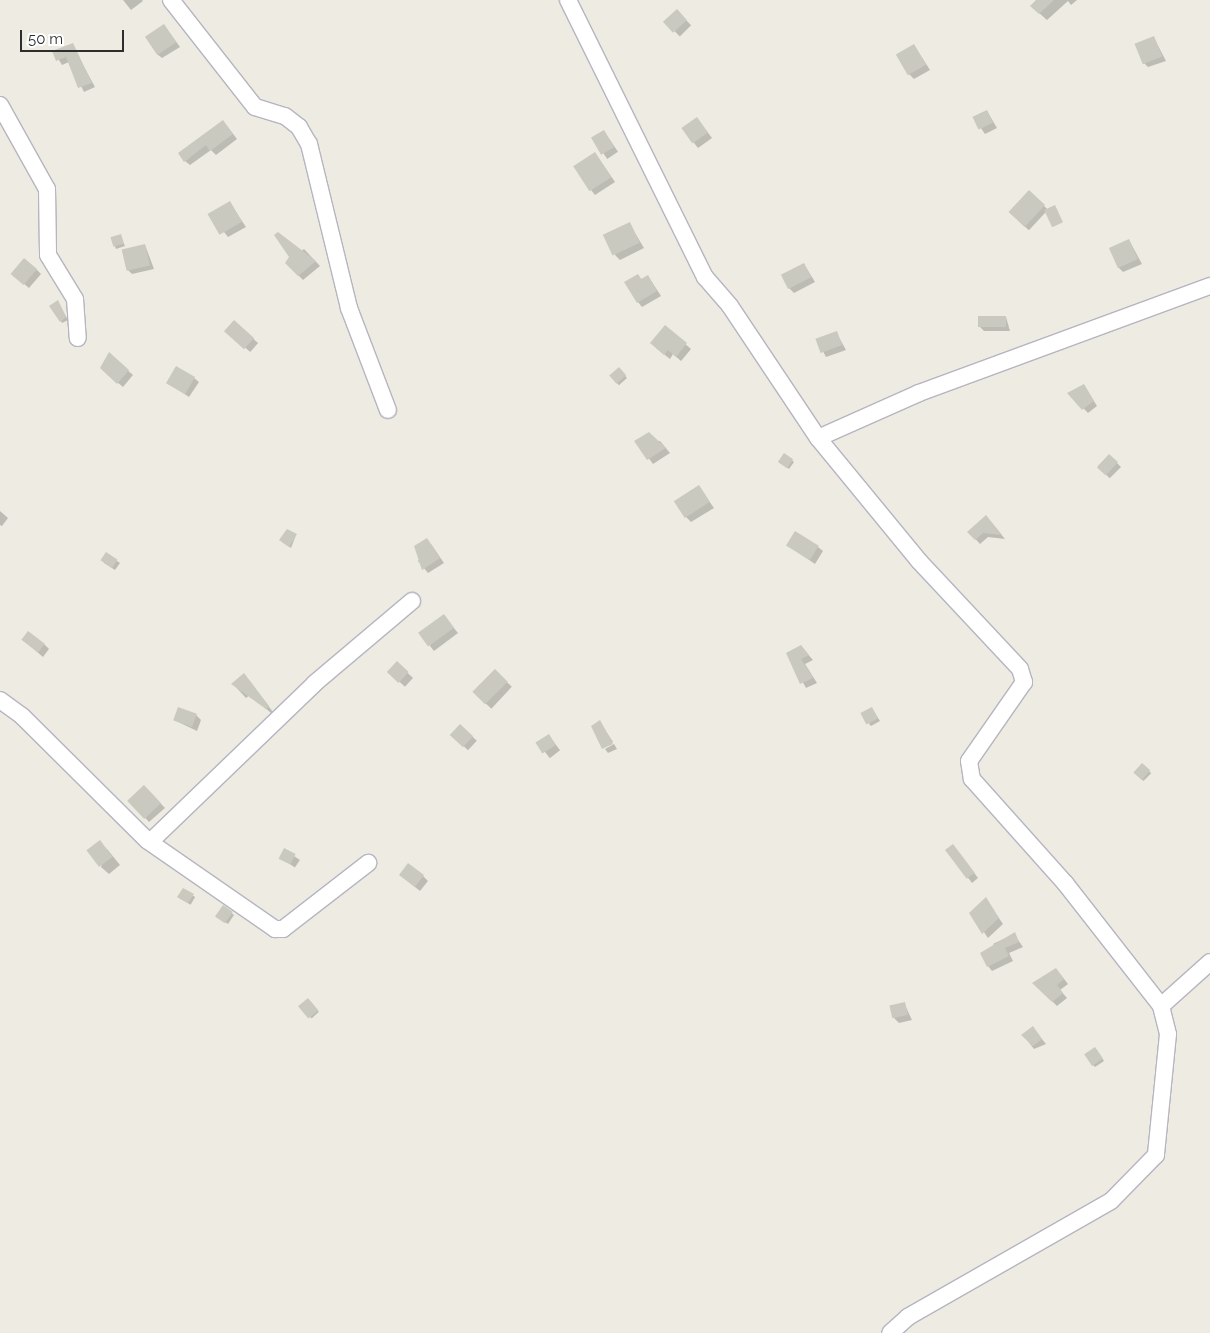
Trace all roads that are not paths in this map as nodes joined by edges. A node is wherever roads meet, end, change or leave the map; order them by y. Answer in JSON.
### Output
{"nodes":[{"id":1,"x":171,"y":0,"type":"edge"},
{"id":2,"x":568,"y":0,"type":"edge"},
{"id":3,"x":0,"y":105,"type":"edge"},
{"id":4,"x":1210,"y":286,"type":"edge"},
{"id":5,"x":78,"y":338,"type":"dead end"},
{"id":6,"x":388,"y":410,"type":"dead end"},
{"id":7,"x":818,"y":438,"type":"junction"},
{"id":8,"x":412,"y":601,"type":"dead end"},
{"id":9,"x":0,"y":700,"type":"edge"},
{"id":10,"x":150,"y":842,"type":"junction"},
{"id":11,"x":368,"y":863,"type":"dead end"},
{"id":12,"x":1210,"y":962,"type":"edge"},
{"id":13,"x":1161,"y":1006,"type":"junction"},
{"id":14,"x":890,"y":1333,"type":"edge"}],
"edges":[{"from":1,"to":6,"type":"street"},
{"from":2,"to":7,"type":"street"},
{"from":3,"to":5,"type":"street"},
{"from":4,"to":7,"type":"street"},
{"from":7,"to":13,"type":"street"},
{"from":8,"to":10,"type":"street"},
{"from":9,"to":10,"type":"street"},
{"from":10,"to":11,"type":"street"},
{"from":12,"to":13,"type":"street"},
{"from":13,"to":14,"type":"street"}]}
